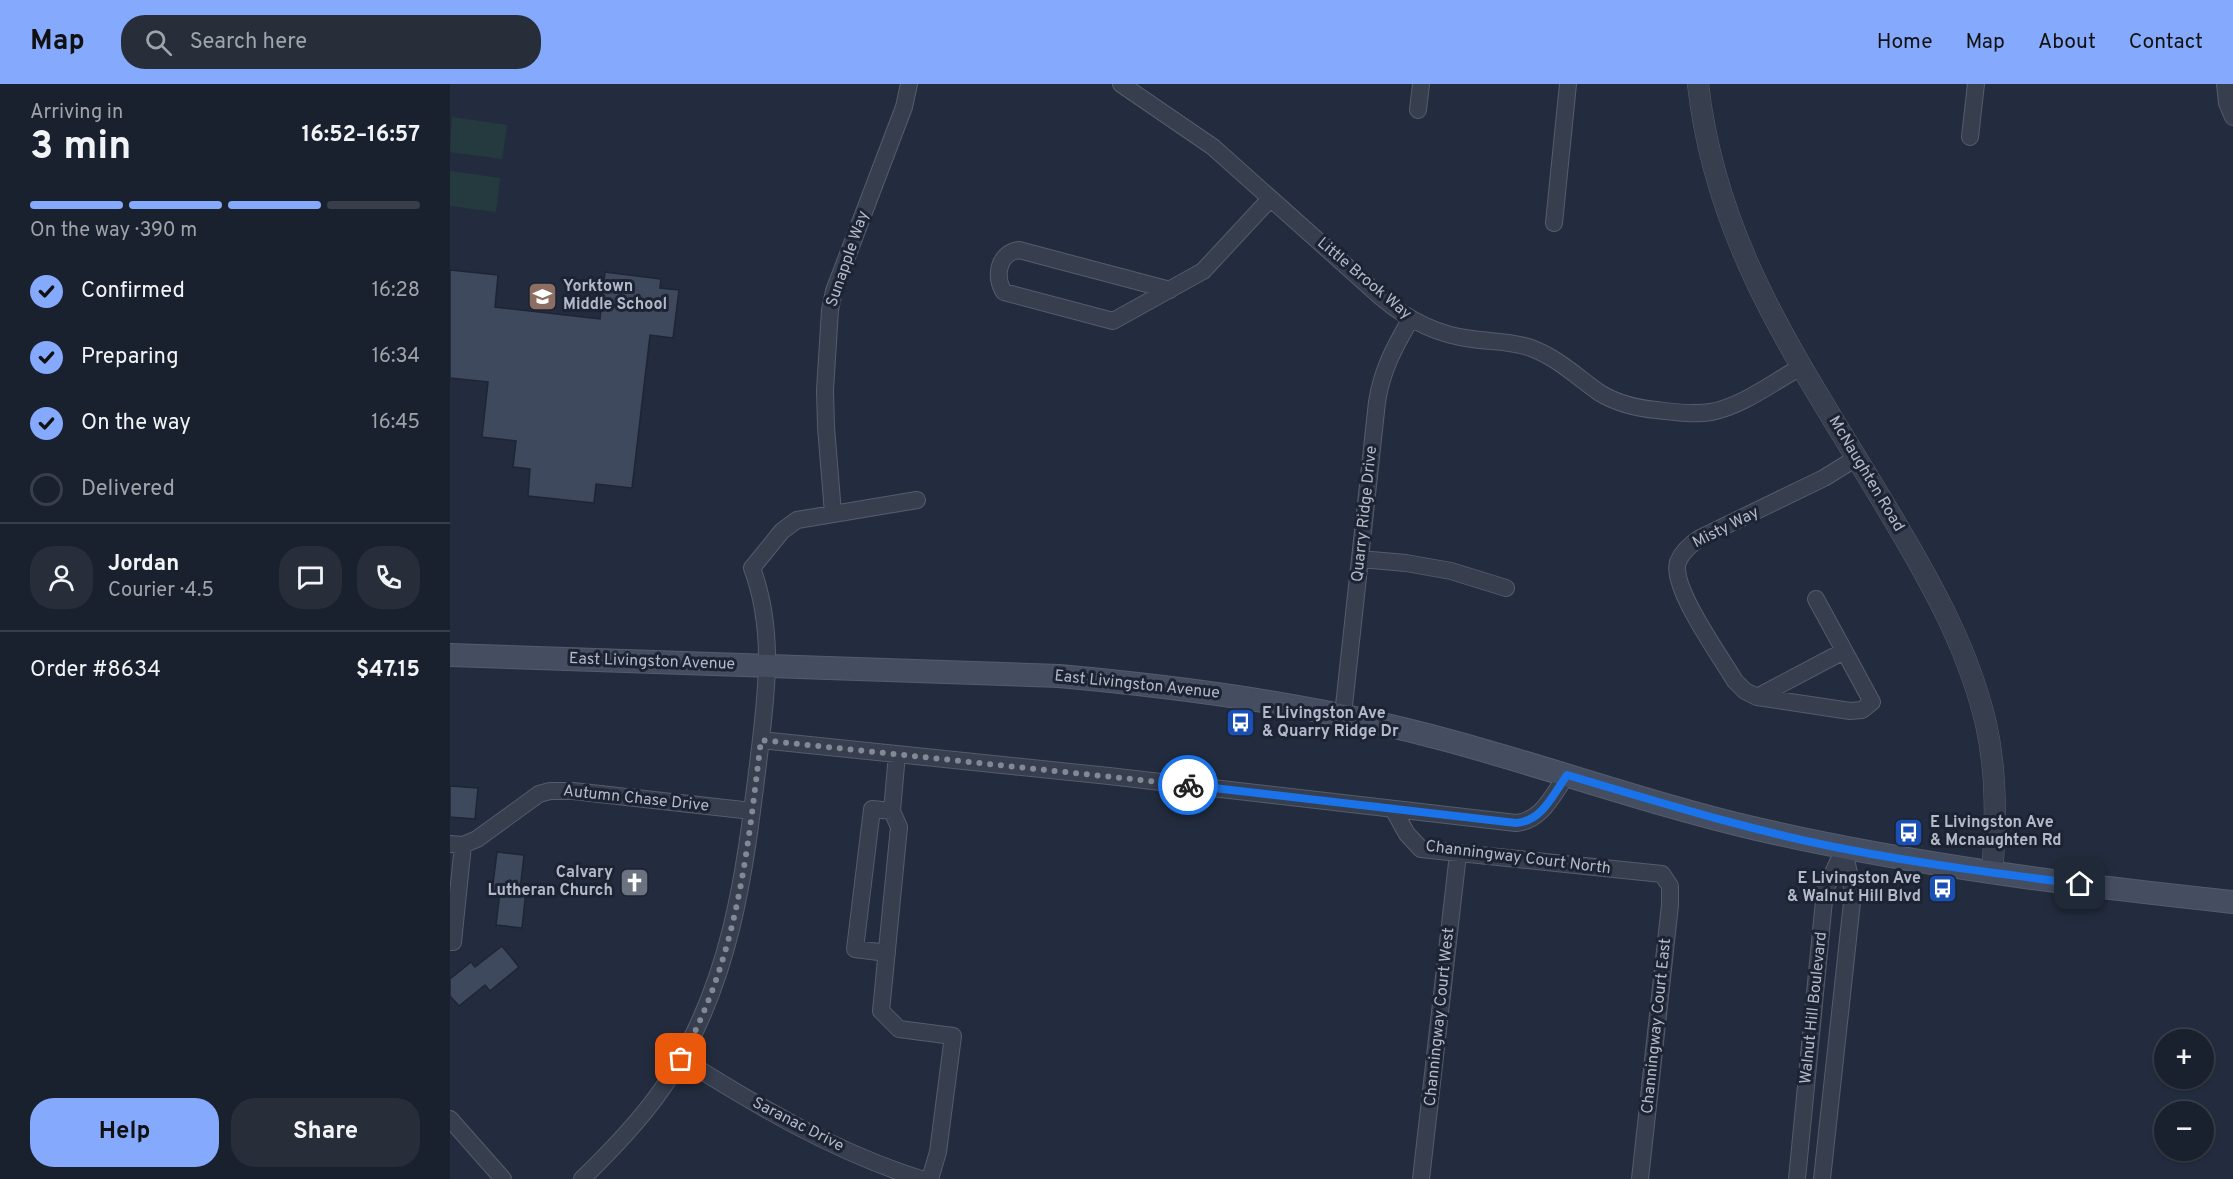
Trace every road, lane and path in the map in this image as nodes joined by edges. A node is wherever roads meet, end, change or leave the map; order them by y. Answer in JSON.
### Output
{"nodes":[{"id":1,"x":909,"y":84,"type":"edge"},
{"id":2,"x":1121,"y":84,"type":"edge"},
{"id":3,"x":1421,"y":84,"type":"edge"},
{"id":4,"x":1568,"y":84,"type":"edge"},
{"id":5,"x":1698,"y":84,"type":"edge"},
{"id":6,"x":1976,"y":84,"type":"edge"},
{"id":7,"x":2225,"y":84,"type":"edge"},
{"id":8,"x":1418,"y":110,"type":"dead end"},
{"id":9,"x":2233,"y":117,"type":"edge"},
{"id":10,"x":1970,"y":137,"type":"dead end"},
{"id":11,"x":1270,"y":199,"type":"junction"},
{"id":12,"x":1554,"y":223,"type":"dead end"},
{"id":13,"x":1170,"y":290,"type":"junction"},
{"id":14,"x":1410,"y":320,"type":"junction"},
{"id":15,"x":1801,"y":367,"type":"junction"},
{"id":16,"x":1858,"y":457,"type":"junction"},
{"id":17,"x":917,"y":500,"type":"dead end"},
{"id":18,"x":833,"y":513,"type":"junction"},
{"id":19,"x":1360,"y":559,"type":"junction"},
{"id":20,"x":1506,"y":588,"type":"dead end"},
{"id":21,"x":1816,"y":599,"type":"dead end"},
{"id":22,"x":1844,"y":651,"type":"junction"},
{"id":23,"x":450,"y":655,"type":"edge"},
{"id":24,"x":768,"y":666,"type":"junction"},
{"id":25,"x":1757,"y":697,"type":"junction"},
{"id":26,"x":1343,"y":715,"type":"junction"},
{"id":27,"x":761,"y":740,"type":"junction"},
{"id":28,"x":897,"y":754,"type":"junction"},
{"id":29,"x":1567,"y":775,"type":"junction"},
{"id":30,"x":1393,"y":809,"type":"junction"},
{"id":31,"x":752,"y":811,"type":"junction"},
{"id":32,"x":892,"y":811,"type":"junction"},
{"id":33,"x":457,"y":845,"type":"edge"},
{"id":34,"x":1844,"y":849,"type":"junction"},
{"id":35,"x":1458,"y":854,"type":"junction"},
{"id":36,"x":1992,"y":873,"type":"junction"},
{"id":37,"x":1662,"y":874,"type":"joint"},
{"id":38,"x":2233,"y":902,"type":"edge"},
{"id":39,"x":450,"y":942,"type":"edge"},
{"id":40,"x":886,"y":953,"type":"junction"},
{"id":41,"x":681,"y":1059,"type":"junction"},
{"id":42,"x":450,"y":1119,"type":"edge"},
{"id":43,"x":503,"y":1179,"type":"edge"},
{"id":44,"x":582,"y":1179,"type":"edge"},
{"id":45,"x":921,"y":1179,"type":"edge"},
{"id":46,"x":930,"y":1179,"type":"edge"},
{"id":47,"x":1421,"y":1179,"type":"edge"},
{"id":48,"x":1640,"y":1179,"type":"edge"},
{"id":49,"x":1797,"y":1179,"type":"edge"},
{"id":50,"x":1822,"y":1179,"type":"edge"}],
"edges":[{"from":1,"to":18,"type":"street","name":"Sunapple Way"},
{"from":2,"to":11,"type":"street","name":"Little Brook Way"},
{"from":3,"to":8,"type":"street"},
{"from":4,"to":12,"type":"street"},
{"from":5,"to":15,"type":"street","name":"McNaughten Road"},
{"from":6,"to":10,"type":"street"},
{"from":7,"to":9,"type":"street"},
{"from":11,"to":13,"type":"street"},
{"from":11,"to":14,"type":"street","name":"Little Brook Way"},
{"from":13,"to":13,"type":"street"},
{"from":14,"to":15,"type":"street","name":"Little Brook Way"},
{"from":14,"to":19,"type":"street","name":"Quarry Ridge Drive"},
{"from":15,"to":16,"type":"street","name":"McNaughten Road"},
{"from":16,"to":25,"type":"street","name":"Misty Way"},
{"from":16,"to":36,"type":"street","name":"McNaughten Road"},
{"from":17,"to":18,"type":"street"},
{"from":18,"to":24,"type":"street"},
{"from":19,"to":20,"type":"street"},
{"from":19,"to":26,"type":"street","name":"Quarry Ridge Drive"},
{"from":21,"to":22,"type":"street","name":"Misty Way"},
{"from":22,"to":25,"type":"street"},
{"from":22,"to":25,"type":"street","name":"Misty Way"},
{"from":23,"to":24,"type":"main road","name":"East Livingston Avenue"},
{"from":24,"to":26,"type":"main road","name":"East Livingston Avenue"},
{"from":24,"to":27,"type":"street"},
{"from":26,"to":29,"type":"main road","name":"East Livingston Avenue"},
{"from":27,"to":28,"type":"street"},
{"from":27,"to":31,"type":"street"},
{"from":28,"to":30,"type":"street"},
{"from":28,"to":32,"type":"street"},
{"from":29,"to":30,"type":"street"},
{"from":29,"to":34,"type":"main road","name":"East Livingston Avenue"},
{"from":30,"to":35,"type":"street","name":"Channingway Court North"},
{"from":31,"to":33,"type":"street","name":"Autumn Chase Drive"},
{"from":31,"to":41,"type":"street"},
{"from":32,"to":40,"type":"street"},
{"from":32,"to":40,"type":"street"},
{"from":33,"to":39,"type":"street","name":"Autumn Chase Drive"},
{"from":34,"to":36,"type":"main road","name":"East Livingston Avenue"},
{"from":34,"to":49,"type":"street","name":"Walnut Hill Boulevard"},
{"from":34,"to":50,"type":"street","name":"Walnut Hill Boulevard"},
{"from":35,"to":37,"type":"street","name":"Channingway Court North"},
{"from":35,"to":47,"type":"street","name":"Channingway Court West"},
{"from":36,"to":38,"type":"main road","name":"East Livingston Avenue"},
{"from":37,"to":48,"type":"street","name":"Channingway Court East"},
{"from":40,"to":46,"type":"street"},
{"from":41,"to":44,"type":"street"},
{"from":41,"to":45,"type":"street","name":"Saranac Drive"},
{"from":42,"to":43,"type":"street"}]}
